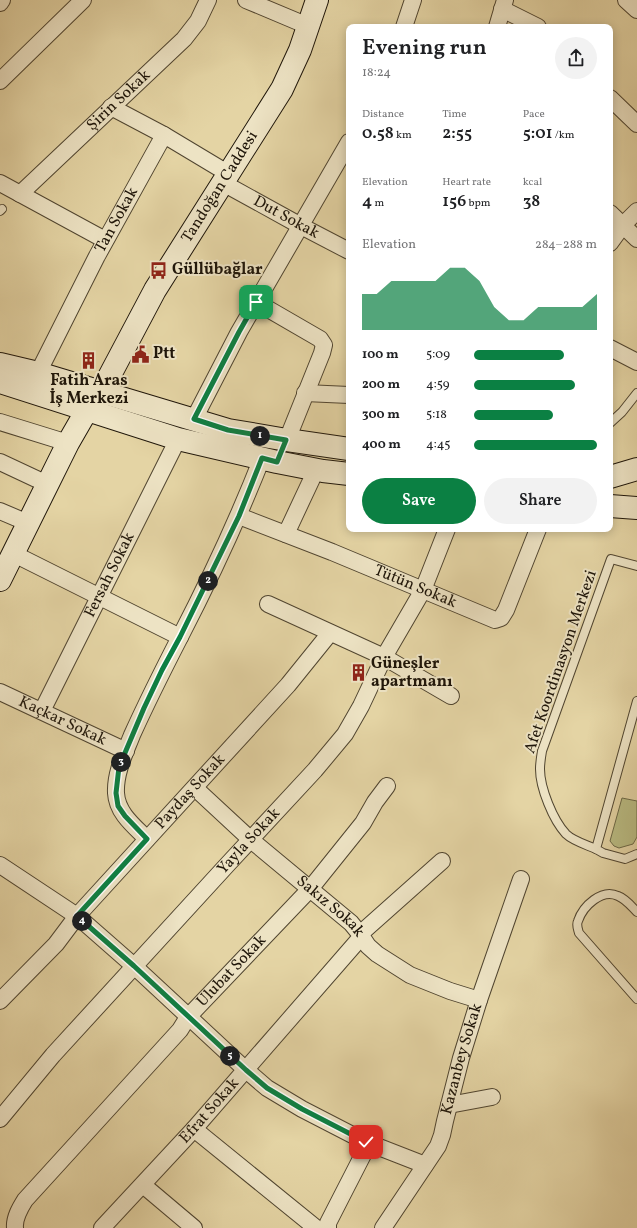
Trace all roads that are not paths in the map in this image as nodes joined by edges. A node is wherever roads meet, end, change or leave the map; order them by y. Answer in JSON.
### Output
{"nodes":[{"id":1,"x":2,"y":0,"type":"edge"},
{"id":2,"x":83,"y":0,"type":"edge"},
{"id":3,"x":208,"y":0,"type":"edge"},
{"id":4,"x":246,"y":0,"type":"edge"},
{"id":5,"x":317,"y":0,"type":"edge"},
{"id":6,"x":413,"y":0,"type":"edge"},
{"id":7,"x":626,"y":0,"type":"edge"},
{"id":8,"x":0,"y":3,"type":"edge"},
{"id":9,"x":503,"y":4,"type":"edge"},
{"id":10,"x":637,"y":10,"type":"edge"},
{"id":11,"x":405,"y":24,"type":"edge"},
{"id":12,"x":498,"y":24,"type":"edge"},
{"id":13,"x":533,"y":24,"type":"edge"},
{"id":14,"x":308,"y":26,"type":"junction"},
{"id":15,"x":0,"y":81,"type":"edge"},
{"id":16,"x":613,"y":101,"type":"edge"},
{"id":17,"x":111,"y":107,"type":"junction"},
{"id":18,"x":637,"y":124,"type":"edge"},
{"id":19,"x":164,"y":135,"type":"junction"},
{"id":20,"x":346,"y":147,"type":"edge"},
{"id":21,"x":226,"y":178,"type":"junction"},
{"id":22,"x":0,"y":183,"type":"edge"},
{"id":23,"x":20,"y":194,"type":"junction"},
{"id":24,"x":637,"y":210,"type":"edge"},
{"id":25,"x":613,"y":216,"type":"edge"},
{"id":26,"x":623,"y":225,"type":"junction"},
{"id":27,"x":300,"y":226,"type":"junction"},
{"id":28,"x":613,"y":238,"type":"edge"},
{"id":29,"x":637,"y":239,"type":"edge"},
{"id":30,"x":105,"y":240,"type":"junction"},
{"id":31,"x":346,"y":249,"type":"edge"},
{"id":32,"x":256,"y":302,"type":"junction"},
{"id":33,"x":613,"y":350,"type":"edge"},
{"id":34,"x":637,"y":362,"type":"edge"},
{"id":35,"x":0,"y":364,"type":"edge"},
{"id":36,"x":38,"y":374,"type":"junction"},
{"id":37,"x":0,"y":382,"type":"edge"},
{"id":38,"x":101,"y":392,"type":"junction"},
{"id":39,"x":306,"y":393,"type":"junction"},
{"id":40,"x":637,"y":394,"type":"edge"},
{"id":41,"x":346,"y":395,"type":"edge"},
{"id":42,"x":87,"y":410,"type":"junction"},
{"id":43,"x":194,"y":419,"type":"junction"},
{"id":44,"x":613,"y":420,"type":"edge"},
{"id":45,"x":0,"y":422,"type":"edge"},
{"id":46,"x":178,"y":439,"type":"junction"},
{"id":47,"x":286,"y":440,"type":"junction"},
{"id":48,"x":68,"y":443,"type":"junction"},
{"id":49,"x":346,"y":449,"type":"edge"},
{"id":50,"x":269,"y":460,"type":"junction"},
{"id":51,"x":0,"y":462,"type":"edge"},
{"id":52,"x":637,"y":469,"type":"edge"},
{"id":53,"x":316,"y":470,"type":"junction"},
{"id":54,"x":346,"y":474,"type":"edge"},
{"id":55,"x":613,"y":474,"type":"edge"},
{"id":56,"x":47,"y":484,"type":"junction"},
{"id":57,"x":613,"y":506,"type":"edge"},
{"id":58,"x":637,"y":508,"type":"edge"},
{"id":59,"x":0,"y":510,"type":"edge"},
{"id":60,"x":239,"y":516,"type":"junction"},
{"id":61,"x":28,"y":523,"type":"junction"},
{"id":62,"x":446,"y":532,"type":"edge"},
{"id":63,"x":537,"y":532,"type":"edge"},
{"id":64,"x":286,"y":534,"type":"junction"},
{"id":65,"x":14,"y":554,"type":"junction"},
{"id":66,"x":637,"y":566,"type":"edge"},
{"id":67,"x":0,"y":580,"type":"edge"},
{"id":68,"x":423,"y":590,"type":"junction"},
{"id":69,"x":100,"y":596,"type":"junction"},
{"id":70,"x":268,"y":604,"type":"dead end"},
{"id":71,"x":330,"y":634,"type":"junction"},
{"id":72,"x":180,"y":637,"type":"junction"},
{"id":73,"x":384,"y":657,"type":"junction"},
{"id":74,"x":0,"y":692,"type":"edge"},
{"id":75,"x":451,"y":696,"type":"dead end"},
{"id":76,"x":637,"y":701,"type":"edge"},
{"id":77,"x":42,"y":711,"type":"junction"},
{"id":78,"x":126,"y":751,"type":"junction"},
{"id":79,"x":387,"y":786,"type":"dead end"},
{"id":80,"x":195,"y":788,"type":"junction"},
{"id":81,"x":147,"y":839,"type":"junction"},
{"id":82,"x":251,"y":840,"type":"junction"},
{"id":83,"x":596,"y":849,"type":"junction"},
{"id":84,"x":637,"y":854,"type":"edge"},
{"id":85,"x":442,"y":861,"type":"dead end"},
{"id":86,"x":0,"y":865,"type":"edge"},
{"id":87,"x":521,"y":879,"type":"dead end"},
{"id":88,"x":310,"y":889,"type":"junction"},
{"id":89,"x":637,"y":912,"type":"edge"},
{"id":90,"x":77,"y":916,"type":"junction"},
{"id":91,"x":361,"y":935,"type":"junction"},
{"id":92,"x":134,"y":966,"type":"junction"},
{"id":93,"x":637,"y":999,"type":"edge"},
{"id":94,"x":479,"y":1000,"type":"junction"},
{"id":95,"x":0,"y":1001,"type":"edge"},
{"id":96,"x":188,"y":1017,"type":"junction"},
{"id":97,"x":246,"y":1070,"type":"junction"},
{"id":98,"x":492,"y":1097,"type":"dead end"},
{"id":99,"x":448,"y":1105,"type":"junction"},
{"id":100,"x":0,"y":1119,"type":"edge"},
{"id":101,"x":194,"y":1129,"type":"junction"},
{"id":102,"x":369,"y":1143,"type":"junction"},
{"id":103,"x":425,"y":1165,"type":"junction"},
{"id":104,"x":143,"y":1185,"type":"junction"},
{"id":105,"x":15,"y":1228,"type":"edge"},
{"id":106,"x":102,"y":1228,"type":"edge"},
{"id":107,"x":194,"y":1228,"type":"edge"},
{"id":108,"x":316,"y":1228,"type":"edge"},
{"id":109,"x":328,"y":1228,"type":"edge"},
{"id":110,"x":383,"y":1228,"type":"edge"}],
"edges":[{"from":1,"to":8,"type":"street"},
{"from":2,"to":15,"type":"street"},
{"from":3,"to":17,"type":"street","name":"Şirin Sokak"},
{"from":4,"to":14,"type":"street"},
{"from":5,"to":14,"type":"street","name":"Tandoğan Caddesi"},
{"from":6,"to":11,"type":"street"},
{"from":7,"to":10,"type":"street"},
{"from":9,"to":12,"type":"street"},
{"from":9,"to":13,"type":"street"},
{"from":14,"to":21,"type":"street","name":"Tandoğan Caddesi"},
{"from":16,"to":18,"type":"street"},
{"from":17,"to":19,"type":"street"},
{"from":17,"to":23,"type":"street","name":"Şirin Sokak"},
{"from":19,"to":21,"type":"street"},
{"from":19,"to":30,"type":"street","name":"Tan Sokak"},
{"from":20,"to":27,"type":"street"},
{"from":21,"to":27,"type":"street","name":"Dut Sokak"},
{"from":21,"to":38,"type":"street","name":"Tandoğan Caddesi"},
{"from":22,"to":23,"type":"street"},
{"from":23,"to":30,"type":"street"},
{"from":24,"to":26,"type":"street"},
{"from":25,"to":26,"type":"street"},
{"from":26,"to":28,"type":"street"},
{"from":26,"to":29,"type":"street"},
{"from":27,"to":31,"type":"street","name":"Dut Sokak"},
{"from":27,"to":32,"type":"street"},
{"from":30,"to":36,"type":"street","name":"Tan Sokak"},
{"from":32,"to":39,"type":"street"},
{"from":32,"to":43,"type":"street"},
{"from":33,"to":34,"type":"street"},
{"from":35,"to":36,"type":"street"},
{"from":36,"to":38,"type":"street"},
{"from":37,"to":42,"type":"street"},
{"from":38,"to":42,"type":"street","name":"Tandoğan Caddesi"},
{"from":38,"to":43,"type":"street"},
{"from":39,"to":41,"type":"street"},
{"from":39,"to":47,"type":"street"},
{"from":40,"to":44,"type":"lane"},
{"from":42,"to":46,"type":"street"},
{"from":42,"to":48,"type":"street","name":"Tandoğan Caddesi"},
{"from":43,"to":47,"type":"street"},
{"from":45,"to":48,"type":"street"},
{"from":46,"to":50,"type":"street"},
{"from":46,"to":69,"type":"street","name":"Fersah Sokak"},
{"from":47,"to":49,"type":"street"},
{"from":47,"to":50,"type":"street"},
{"from":48,"to":56,"type":"street","name":"Tandoğan Caddesi"},
{"from":50,"to":53,"type":"street"},
{"from":50,"to":60,"type":"street"},
{"from":51,"to":56,"type":"street"},
{"from":52,"to":55,"type":"street"},
{"from":53,"to":54,"type":"street"},
{"from":53,"to":64,"type":"street"},
{"from":56,"to":61,"type":"street","name":"Tandoğan Caddesi"},
{"from":57,"to":58,"type":"street"},
{"from":59,"to":61,"type":"street"},
{"from":60,"to":64,"type":"street","name":"Tütün Sokak"},
{"from":60,"to":72,"type":"street"},
{"from":61,"to":65,"type":"street","name":"Tandoğan Caddesi"},
{"from":62,"to":68,"type":"street","name":"Yayla Sokak"},
{"from":63,"to":68,"type":"street","name":"Tütün Sokak"},
{"from":64,"to":68,"type":"street","name":"Tütün Sokak"},
{"from":65,"to":67,"type":"street","name":"Tandoğan Caddesi"},
{"from":65,"to":69,"type":"street"},
{"from":66,"to":83,"type":"lane","name":"Afet Koordinasyon Merkezi"},
{"from":68,"to":73,"type":"street","name":"Yayla Sokak"},
{"from":69,"to":72,"type":"street"},
{"from":69,"to":77,"type":"street","name":"Fersah Sokak"},
{"from":70,"to":71,"type":"street"},
{"from":71,"to":73,"type":"street"},
{"from":71,"to":80,"type":"street","name":"Paydaş Sokak"},
{"from":72,"to":78,"type":"street"},
{"from":73,"to":75,"type":"street"},
{"from":73,"to":82,"type":"street","name":"Yayla Sokak"},
{"from":74,"to":77,"type":"street","name":"Kaçkar Sokak"},
{"from":76,"to":83,"type":"lane"},
{"from":77,"to":78,"type":"street","name":"Kaçkar Sokak"},
{"from":78,"to":81,"type":"street"},
{"from":79,"to":88,"type":"street","name":"Ulubat Sokak"},
{"from":80,"to":81,"type":"street","name":"Paydaş Sokak"},
{"from":80,"to":82,"type":"street","name":"Sakız Sokak"},
{"from":81,"to":90,"type":"street","name":"Paydaş Sokak"},
{"from":82,"to":88,"type":"street","name":"Sakız Sokak"},
{"from":82,"to":92,"type":"street","name":"Yayla Sokak"},
{"from":83,"to":84,"type":"lane","name":"Afet Koordinasyon Merkezi"},
{"from":85,"to":91,"type":"street","name":"Efrat Sokak"},
{"from":86,"to":90,"type":"street"},
{"from":87,"to":94,"type":"street","name":"Kazanbey Sokak"},
{"from":88,"to":91,"type":"street","name":"Sakız Sokak"},
{"from":88,"to":96,"type":"street","name":"Ulubat Sokak"},
{"from":89,"to":93,"type":"lane"},
{"from":90,"to":92,"type":"street"},
{"from":90,"to":95,"type":"street","name":"Paydaş Sokak"},
{"from":91,"to":94,"type":"street","name":"Sakız Sokak"},
{"from":91,"to":97,"type":"street","name":"Efrat Sokak"},
{"from":92,"to":96,"type":"street"},
{"from":92,"to":100,"type":"street","name":"Yayla Sokak"},
{"from":94,"to":99,"type":"street","name":"Kazanbey Sokak"},
{"from":96,"to":97,"type":"street"},
{"from":96,"to":105,"type":"street","name":"Ulubat Sokak"},
{"from":97,"to":101,"type":"street","name":"Efrat Sokak"},
{"from":97,"to":102,"type":"street"},
{"from":98,"to":99,"type":"street"},
{"from":99,"to":103,"type":"street","name":"Kazanbey Sokak"},
{"from":101,"to":104,"type":"street","name":"Efrat Sokak"},
{"from":101,"to":108,"type":"street"},
{"from":102,"to":103,"type":"street"},
{"from":102,"to":109,"type":"street"},
{"from":103,"to":110,"type":"street","name":"Kazanbey Sokak"},
{"from":104,"to":106,"type":"street","name":"Efrat Sokak"},
{"from":104,"to":107,"type":"street"}]}
